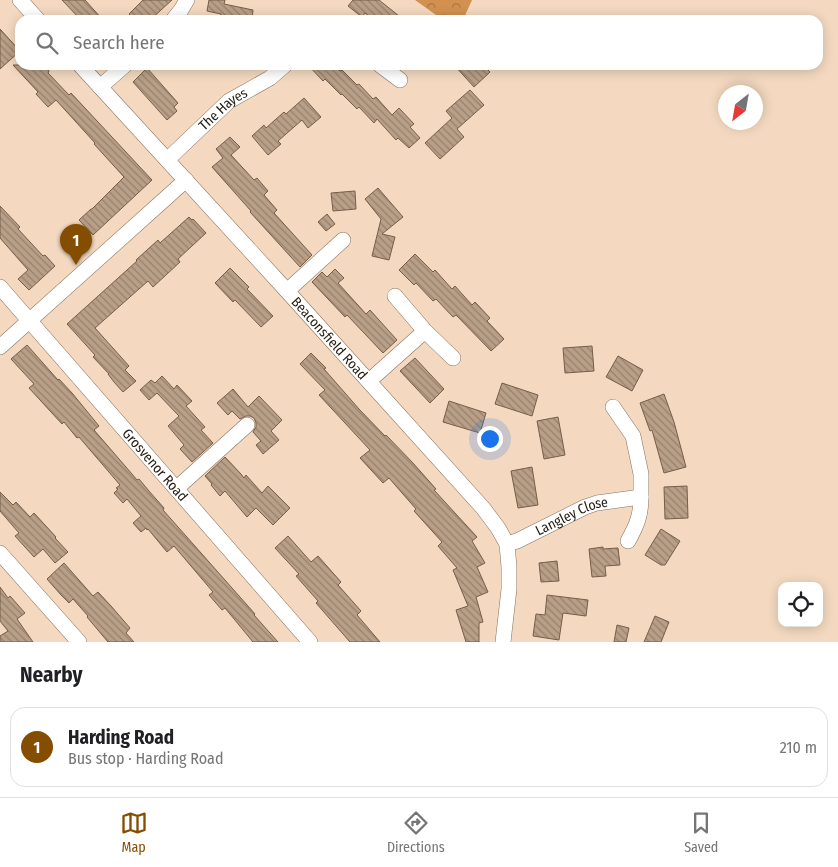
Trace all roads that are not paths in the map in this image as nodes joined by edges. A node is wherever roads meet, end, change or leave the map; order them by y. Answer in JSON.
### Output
{"nodes":[{"id":1,"x":20,"y":0,"type":"edge"},
{"id":2,"x":187,"y":0,"type":"edge"},
{"id":3,"x":34,"y":15,"type":"edge"},
{"id":4,"x":177,"y":15,"type":"edge"},
{"id":5,"x":85,"y":70,"type":"edge"},
{"id":6,"x":119,"y":70,"type":"edge"},
{"id":7,"x":279,"y":70,"type":"edge"},
{"id":8,"x":387,"y":70,"type":"edge"},
{"id":9,"x":400,"y":80,"type":"dead end"},
{"id":10,"x":100,"y":87,"type":"junction"},
{"id":11,"x":167,"y":160,"type":"junction"},
{"id":12,"x":186,"y":180,"type":"junction"},
{"id":13,"x":343,"y":240,"type":"dead end"},
{"id":14,"x":0,"y":287,"type":"edge"},
{"id":15,"x":287,"y":291,"type":"junction"},
{"id":16,"x":395,"y":296,"type":"dead end"},
{"id":17,"x":29,"y":321,"type":"junction"},
{"id":18,"x":425,"y":330,"type":"junction"},
{"id":19,"x":0,"y":347,"type":"edge"},
{"id":20,"x":452,"y":358,"type":"dead end"},
{"id":21,"x":369,"y":381,"type":"junction"},
{"id":22,"x":613,"y":407,"type":"dead end"},
{"id":23,"x":247,"y":425,"type":"dead end"},
{"id":24,"x":177,"y":488,"type":"junction"},
{"id":25,"x":641,"y":497,"type":"junction"},
{"id":26,"x":628,"y":541,"type":"dead end"},
{"id":27,"x":507,"y":544,"type":"junction"},
{"id":28,"x":0,"y":553,"type":"edge"},
{"id":29,"x":79,"y":642,"type":"edge"},
{"id":30,"x":310,"y":642,"type":"edge"},
{"id":31,"x":503,"y":642,"type":"edge"}],
"edges":[{"from":1,"to":3,"type":"street"},
{"from":2,"to":4,"type":"street"},
{"from":5,"to":10,"type":"street","name":"Beaconsfield Road"},
{"from":6,"to":10,"type":"street"},
{"from":7,"to":11,"type":"street","name":"The Hayes"},
{"from":8,"to":9,"type":"street"},
{"from":10,"to":11,"type":"street","name":"Beaconsfield Road"},
{"from":11,"to":12,"type":"street","name":"Beaconsfield Road"},
{"from":12,"to":15,"type":"street","name":"Beaconsfield Road"},
{"from":12,"to":17,"type":"street"},
{"from":13,"to":15,"type":"street"},
{"from":14,"to":17,"type":"street","name":"Grosvenor Road"},
{"from":15,"to":21,"type":"street","name":"Beaconsfield Road"},
{"from":16,"to":18,"type":"street"},
{"from":17,"to":19,"type":"street"},
{"from":17,"to":24,"type":"street","name":"Grosvenor Road"},
{"from":18,"to":20,"type":"street"},
{"from":18,"to":21,"type":"street"},
{"from":21,"to":27,"type":"street","name":"Beaconsfield Road"},
{"from":22,"to":25,"type":"street"},
{"from":23,"to":24,"type":"street"},
{"from":24,"to":30,"type":"street","name":"Grosvenor Road"},
{"from":25,"to":26,"type":"street"},
{"from":25,"to":27,"type":"street","name":"Langley Close"},
{"from":27,"to":31,"type":"street","name":"Beaconsfield Road"},
{"from":28,"to":29,"type":"street"}]}
